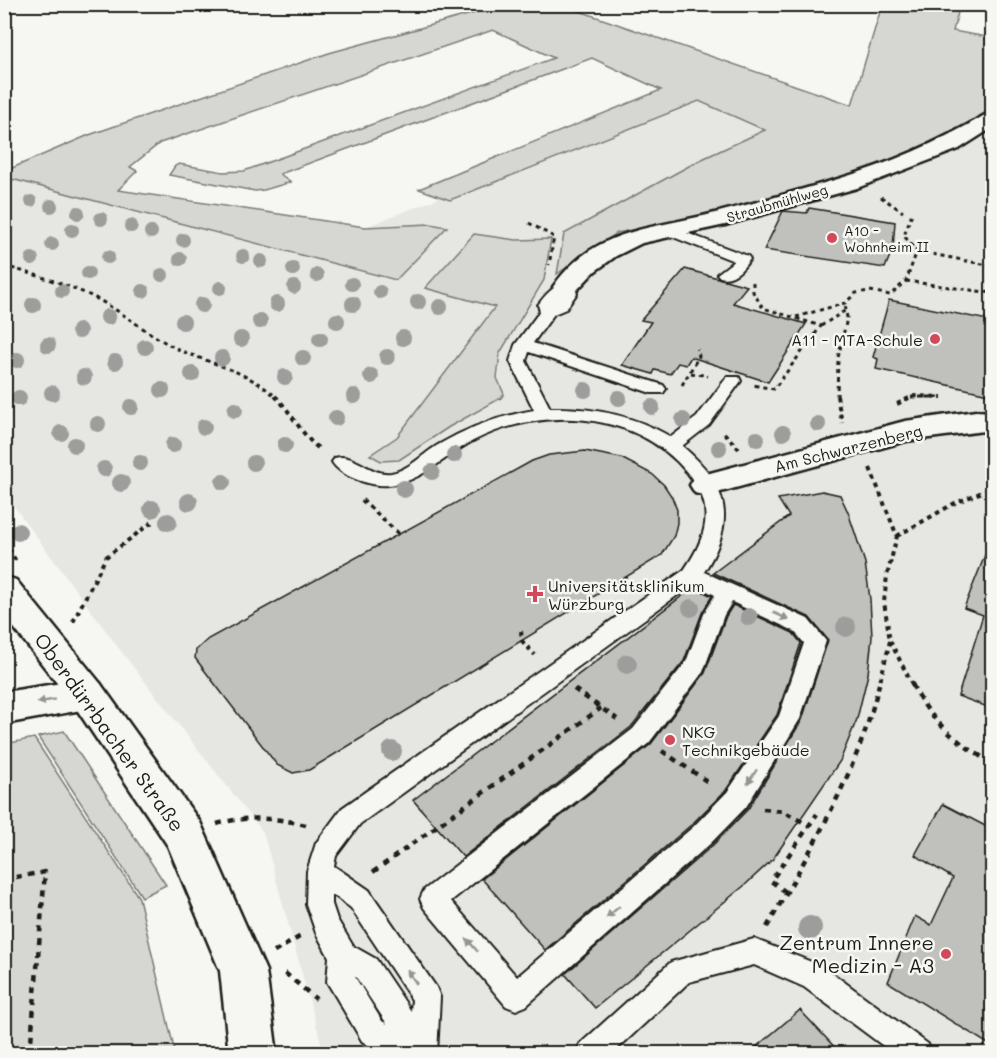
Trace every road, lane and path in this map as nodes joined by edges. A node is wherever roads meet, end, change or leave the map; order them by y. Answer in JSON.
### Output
{"nodes":[{"id":1,"x":993,"y":119,"type":"edge"},
{"id":2,"x":882,"y":198,"type":"dead end"},
{"id":3,"x":903,"y":212,"type":"dead end"},
{"id":4,"x":912,"y":213,"type":"dead end"},
{"id":5,"x":529,"y":223,"type":"dead end"},
{"id":6,"x":668,"y":230,"type":"junction"},
{"id":7,"x":917,"y":251,"type":"junction"},
{"id":8,"x":4,"y":266,"type":"edge"},
{"id":9,"x":993,"y":266,"type":"edge"},
{"id":10,"x":548,"y":270,"type":"dead end"},
{"id":11,"x":725,"y":274,"type":"joint"},
{"id":12,"x":906,"y":281,"type":"junction"},
{"id":13,"x":566,"y":287,"type":"joint"},
{"id":14,"x":993,"y":293,"type":"edge"},
{"id":15,"x":845,"y":303,"type":"junction"},
{"id":16,"x":846,"y":310,"type":"junction"},
{"id":17,"x":795,"y":317,"type":"junction"},
{"id":18,"x":821,"y":326,"type":"junction"},
{"id":19,"x":523,"y":345,"type":"junction"},
{"id":20,"x":697,"y":348,"type":"dead end"},
{"id":21,"x":694,"y":374,"type":"dead end"},
{"id":22,"x":733,"y":381,"type":"dead end"},
{"id":23,"x":657,"y":389,"type":"dead end"},
{"id":24,"x":774,"y":389,"type":"dead end"},
{"id":25,"x":544,"y":413,"type":"junction"},
{"id":26,"x":993,"y":422,"type":"edge"},
{"id":27,"x":727,"y":435,"type":"dead end"},
{"id":28,"x":858,"y":443,"type":"junction"},
{"id":29,"x":672,"y":445,"type":"junction"},
{"id":30,"x":735,"y":445,"type":"dead end"},
{"id":31,"x":341,"y":462,"type":"joint"},
{"id":32,"x":706,"y":485,"type":"junction"},
{"id":33,"x":993,"y":488,"type":"edge"},
{"id":34,"x":358,"y":497,"type":"dead end"},
{"id":35,"x":155,"y":520,"type":"dead end"},
{"id":36,"x":399,"y":534,"type":"dead end"},
{"id":37,"x":897,"y":536,"type":"junction"},
{"id":38,"x":691,"y":575,"type":"junction"},
{"id":39,"x":4,"y":590,"type":"edge"},
{"id":40,"x":727,"y":592,"type":"junction"},
{"id":41,"x":890,"y":641,"type":"junction"},
{"id":42,"x":56,"y":655,"type":"junction"},
{"id":43,"x":87,"y":694,"type":"junction"},
{"id":44,"x":4,"y":708,"type":"edge"},
{"id":45,"x":601,"y":708,"type":"dead end"},
{"id":46,"x":993,"y":763,"type":"edge"},
{"id":47,"x":229,"y":819,"type":"dead end"},
{"id":48,"x":296,"y":821,"type":"dead end"},
{"id":49,"x":822,"y":829,"type":"junction"},
{"id":50,"x":320,"y":871,"type":"junction"},
{"id":51,"x":367,"y":877,"type":"dead end"},
{"id":52,"x":4,"y":879,"type":"edge"},
{"id":53,"x":786,"y":892,"type":"junction"},
{"id":54,"x":295,"y":938,"type":"dead end"},
{"id":55,"x":275,"y":951,"type":"dead end"},
{"id":56,"x":754,"y":951,"type":"junction"},
{"id":57,"x":280,"y":970,"type":"dead end"},
{"id":58,"x":319,"y":1002,"type":"dead end"},
{"id":59,"x":414,"y":1051,"type":"edge"},
{"id":60,"x":30,"y":1053,"type":"edge"},
{"id":61,"x":254,"y":1053,"type":"edge"},
{"id":62,"x":590,"y":1053,"type":"edge"},
{"id":63,"x":918,"y":1053,"type":"edge"}],
"edges":[{"from":1,"to":6,"type":"street","name":"Straubmühlweg"},
{"from":2,"to":3,"type":"path"},
{"from":4,"to":7,"type":"path"},
{"from":5,"to":10,"type":"path"},
{"from":6,"to":11,"type":"lane"},
{"from":6,"to":13,"type":"street","name":"Straubmühlweg"},
{"from":7,"to":9,"type":"path"},
{"from":7,"to":12,"type":"path"},
{"from":8,"to":31,"type":"path"},
{"from":11,"to":17,"type":"path"},
{"from":12,"to":14,"type":"path"},
{"from":12,"to":15,"type":"path"},
{"from":13,"to":19,"type":"lane","name":"Straubmühlweg"},
{"from":15,"to":16,"type":"path"},
{"from":15,"to":17,"type":"path"},
{"from":16,"to":18,"type":"path"},
{"from":16,"to":28,"type":"path"},
{"from":17,"to":18,"type":"path"},
{"from":18,"to":24,"type":"path"},
{"from":19,"to":23,"type":"lane"},
{"from":19,"to":25,"type":"lane"},
{"from":20,"to":21,"type":"path"},
{"from":22,"to":29,"type":"lane"},
{"from":25,"to":29,"type":"lane"},
{"from":25,"to":31,"type":"lane"},
{"from":26,"to":28,"type":"street","name":"Am Schwarzenberg"},
{"from":27,"to":30,"type":"path"},
{"from":28,"to":32,"type":"street","name":"Am Schwarzenberg"},
{"from":28,"to":37,"type":"path"},
{"from":29,"to":32,"type":"lane"},
{"from":32,"to":38,"type":"lane"},
{"from":33,"to":37,"type":"path"},
{"from":34,"to":36,"type":"path"},
{"from":35,"to":42,"type":"path"},
{"from":37,"to":41,"type":"path"},
{"from":38,"to":40,"type":"lane"},
{"from":38,"to":50,"type":"lane"},
{"from":39,"to":42,"type":"street","name":"Oberdürrbacher Straße"},
{"from":40,"to":40,"type":"lane","one_way":true},
{"from":41,"to":46,"type":"path"},
{"from":41,"to":49,"type":"path"},
{"from":42,"to":43,"type":"street","name":"Oberdürrbacher Straße"},
{"from":43,"to":44,"type":"street","one_way":true},
{"from":43,"to":61,"type":"street","name":"Oberdürrbacher Straße"},
{"from":45,"to":51,"type":"path"},
{"from":47,"to":48,"type":"path"},
{"from":49,"to":53,"type":"path"},
{"from":49,"to":53,"type":"path"},
{"from":50,"to":59,"type":"lane"},
{"from":59,"to":50,"type":"lane","one_way":true},
{"from":52,"to":60,"type":"path"},
{"from":53,"to":56,"type":"path"},
{"from":54,"to":55,"type":"path"},
{"from":56,"to":62,"type":"lane"},
{"from":56,"to":63,"type":"lane"},
{"from":57,"to":58,"type":"path"}]}
